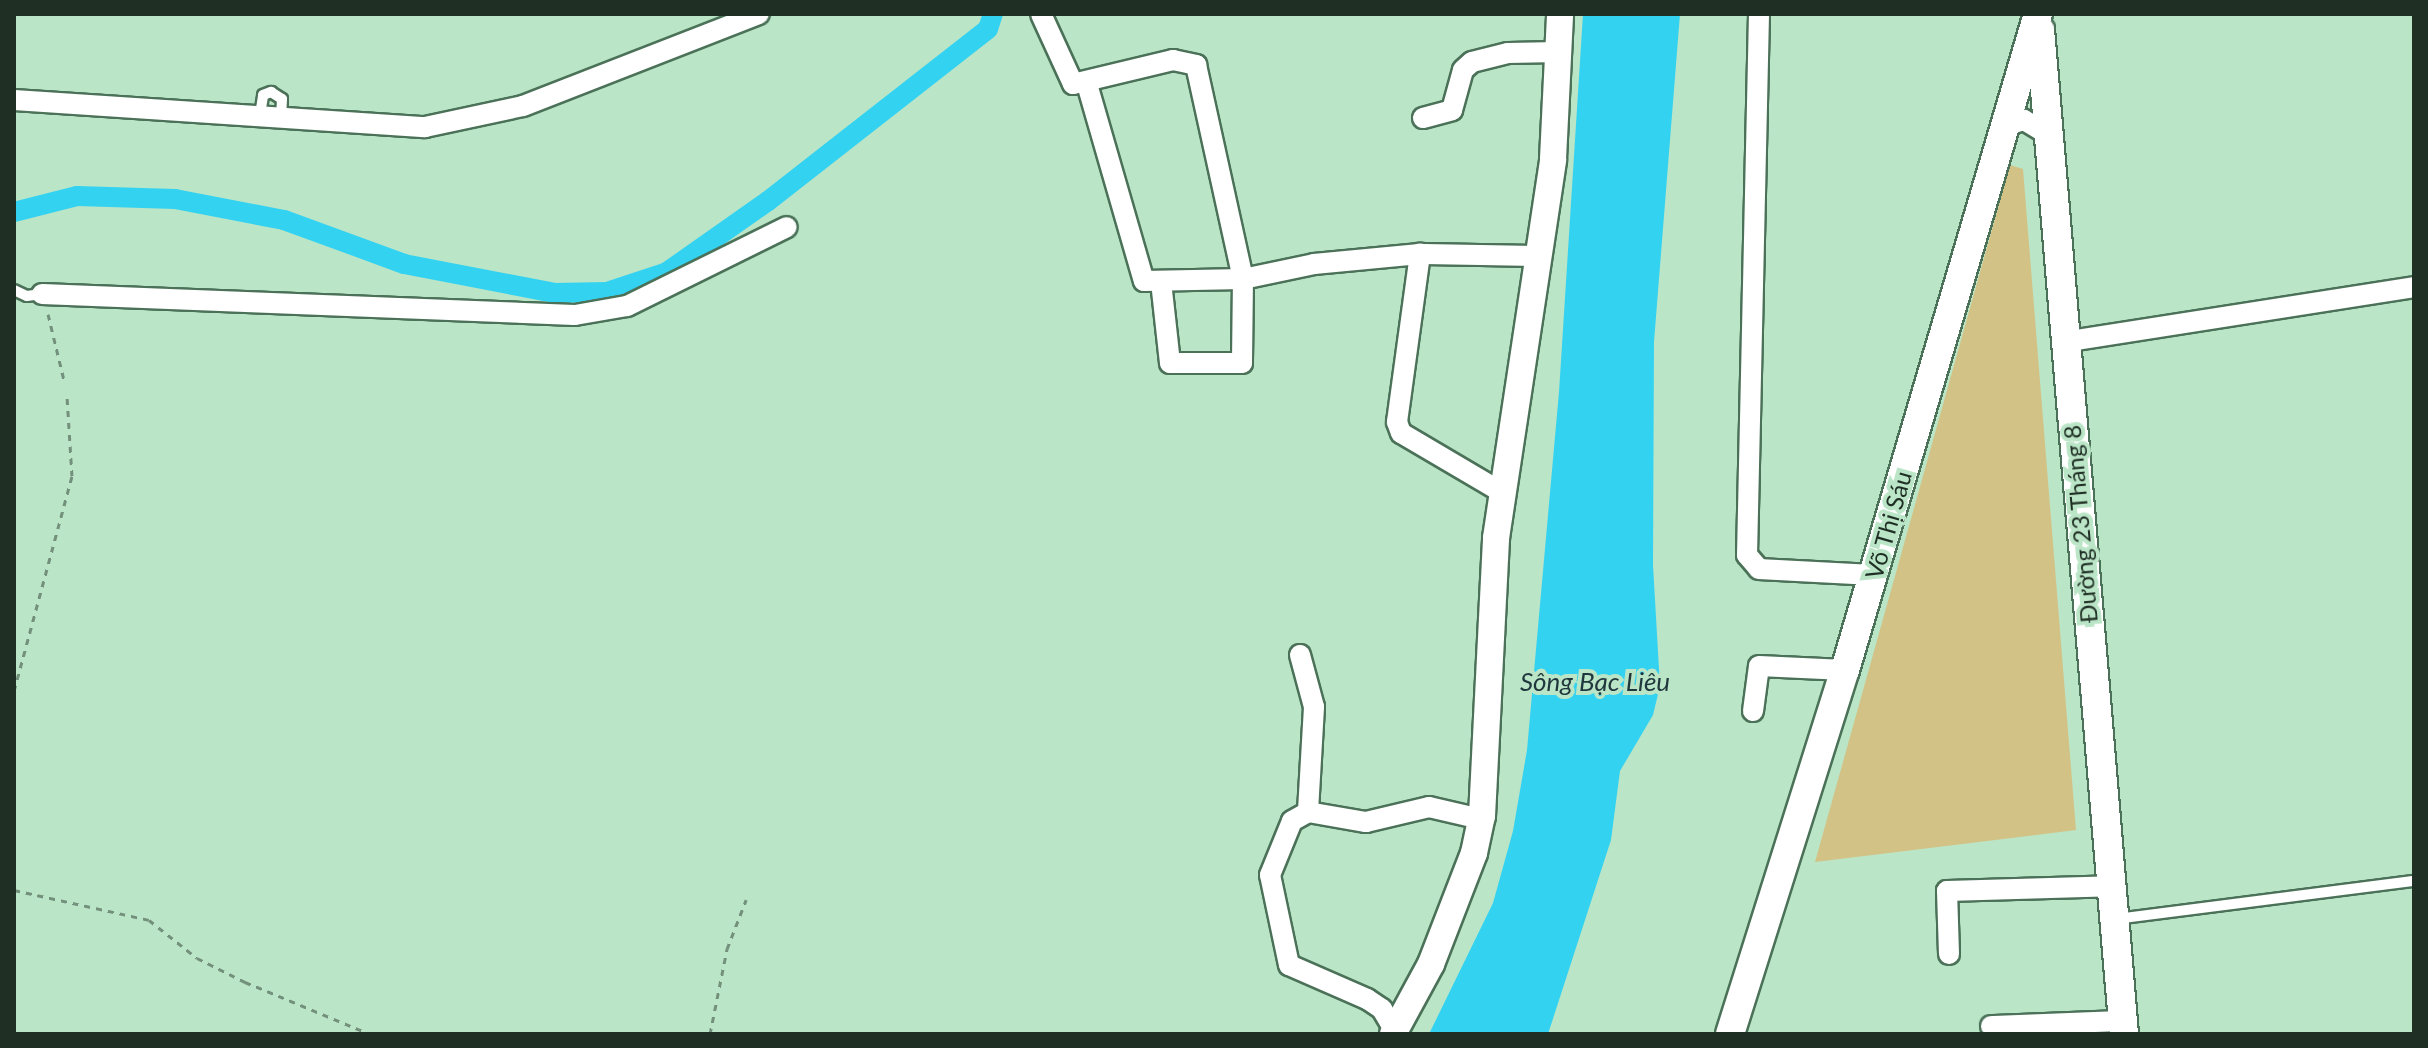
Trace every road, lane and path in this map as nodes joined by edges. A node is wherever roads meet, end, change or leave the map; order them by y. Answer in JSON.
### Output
{"nodes":[{"id":1,"x":759,"y":14,"type":"edge"},
{"id":2,"x":1041,"y":14,"type":"edge"},
{"id":3,"x":1560,"y":14,"type":"edge"},
{"id":4,"x":1759,"y":14,"type":"edge"},
{"id":5,"x":2038,"y":14,"type":"edge"},
{"id":6,"x":1558,"y":52,"type":"junction"},
{"id":7,"x":1087,"y":84,"type":"junction"},
{"id":8,"x":14,"y":100,"type":"edge"},
{"id":9,"x":1423,"y":118,"type":"dead end"},
{"id":10,"x":2005,"y":126,"type":"junction"},
{"id":11,"x":2047,"y":134,"type":"junction"},
{"id":12,"x":787,"y":227,"type":"dead end"},
{"id":13,"x":1420,"y":254,"type":"junction"},
{"id":14,"x":1540,"y":256,"type":"junction"},
{"id":15,"x":1243,"y":279,"type":"junction"},
{"id":16,"x":1161,"y":282,"type":"junction"},
{"id":17,"x":2414,"y":287,"type":"edge"},
{"id":18,"x":14,"y":290,"type":"edge"},
{"id":19,"x":42,"y":294,"type":"junction"},
{"id":20,"x":2063,"y":342,"type":"junction"},
{"id":21,"x":64,"y":380,"type":"dead end"},
{"id":22,"x":67,"y":396,"type":"dead end"},
{"id":23,"x":1503,"y":493,"type":"junction"},
{"id":24,"x":1873,"y":575,"type":"junction"},
{"id":25,"x":1300,"y":655,"type":"dead end"},
{"id":26,"x":1845,"y":670,"type":"junction"},
{"id":27,"x":14,"y":691,"type":"edge"},
{"id":28,"x":1753,"y":711,"type":"dead end"},
{"id":29,"x":1308,"y":812,"type":"junction"},
{"id":30,"x":1481,"y":819,"type":"junction"},
{"id":31,"x":2414,"y":881,"type":"edge"},
{"id":32,"x":2111,"y":886,"type":"junction"},
{"id":33,"x":14,"y":890,"type":"edge"},
{"id":34,"x":746,"y":900,"type":"dead end"},
{"id":35,"x":2114,"y":919,"type":"junction"},
{"id":36,"x":1949,"y":954,"type":"dead end"},
{"id":37,"x":1991,"y":1026,"type":"dead end"},
{"id":38,"x":2123,"y":1028,"type":"edge"},
{"id":39,"x":1394,"y":1033,"type":"edge"},
{"id":40,"x":370,"y":1034,"type":"edge"},
{"id":41,"x":710,"y":1034,"type":"edge"},
{"id":42,"x":1730,"y":1034,"type":"edge"}],
"edges":[{"from":1,"to":8,"type":"street"},
{"from":2,"to":7,"type":"street"},
{"from":3,"to":6,"type":"street"},
{"from":4,"to":24,"type":"street"},
{"from":5,"to":10,"type":"main road","name":"Võ Thị Sáu"},
{"from":5,"to":11,"type":"main road","name":"Đường 23 Tháng 8"},
{"from":6,"to":9,"type":"street"},
{"from":6,"to":14,"type":"street"},
{"from":7,"to":15,"type":"street"},
{"from":7,"to":16,"type":"street"},
{"from":10,"to":11,"type":"street"},
{"from":10,"to":24,"type":"main road","name":"Võ Thị Sáu"},
{"from":11,"to":20,"type":"main road","name":"Đường 23 Tháng 8"},
{"from":12,"to":19,"type":"street"},
{"from":13,"to":14,"type":"street"},
{"from":13,"to":15,"type":"street"},
{"from":13,"to":23,"type":"street"},
{"from":14,"to":23,"type":"street"},
{"from":15,"to":16,"type":"street"},
{"from":15,"to":16,"type":"street"},
{"from":17,"to":20,"type":"street"},
{"from":18,"to":19,"type":"lane"},
{"from":19,"to":21,"type":"path"},
{"from":20,"to":32,"type":"main road","name":"Đường 23 Tháng 8"},
{"from":22,"to":27,"type":"path"},
{"from":23,"to":30,"type":"street"},
{"from":24,"to":26,"type":"main road","name":"Võ Thị Sáu"},
{"from":25,"to":29,"type":"street"},
{"from":26,"to":28,"type":"street"},
{"from":26,"to":42,"type":"main road","name":"Võ Thị Sáu"},
{"from":29,"to":30,"type":"street"},
{"from":29,"to":39,"type":"street"},
{"from":30,"to":39,"type":"street"},
{"from":31,"to":35,"type":"lane"},
{"from":32,"to":35,"type":"main road","name":"Đường 23 Tháng 8"},
{"from":32,"to":36,"type":"street"},
{"from":33,"to":40,"type":"path"},
{"from":34,"to":41,"type":"path"},
{"from":35,"to":38,"type":"main road","name":"Đường 23 Tháng 8"},
{"from":37,"to":38,"type":"street"}]}
